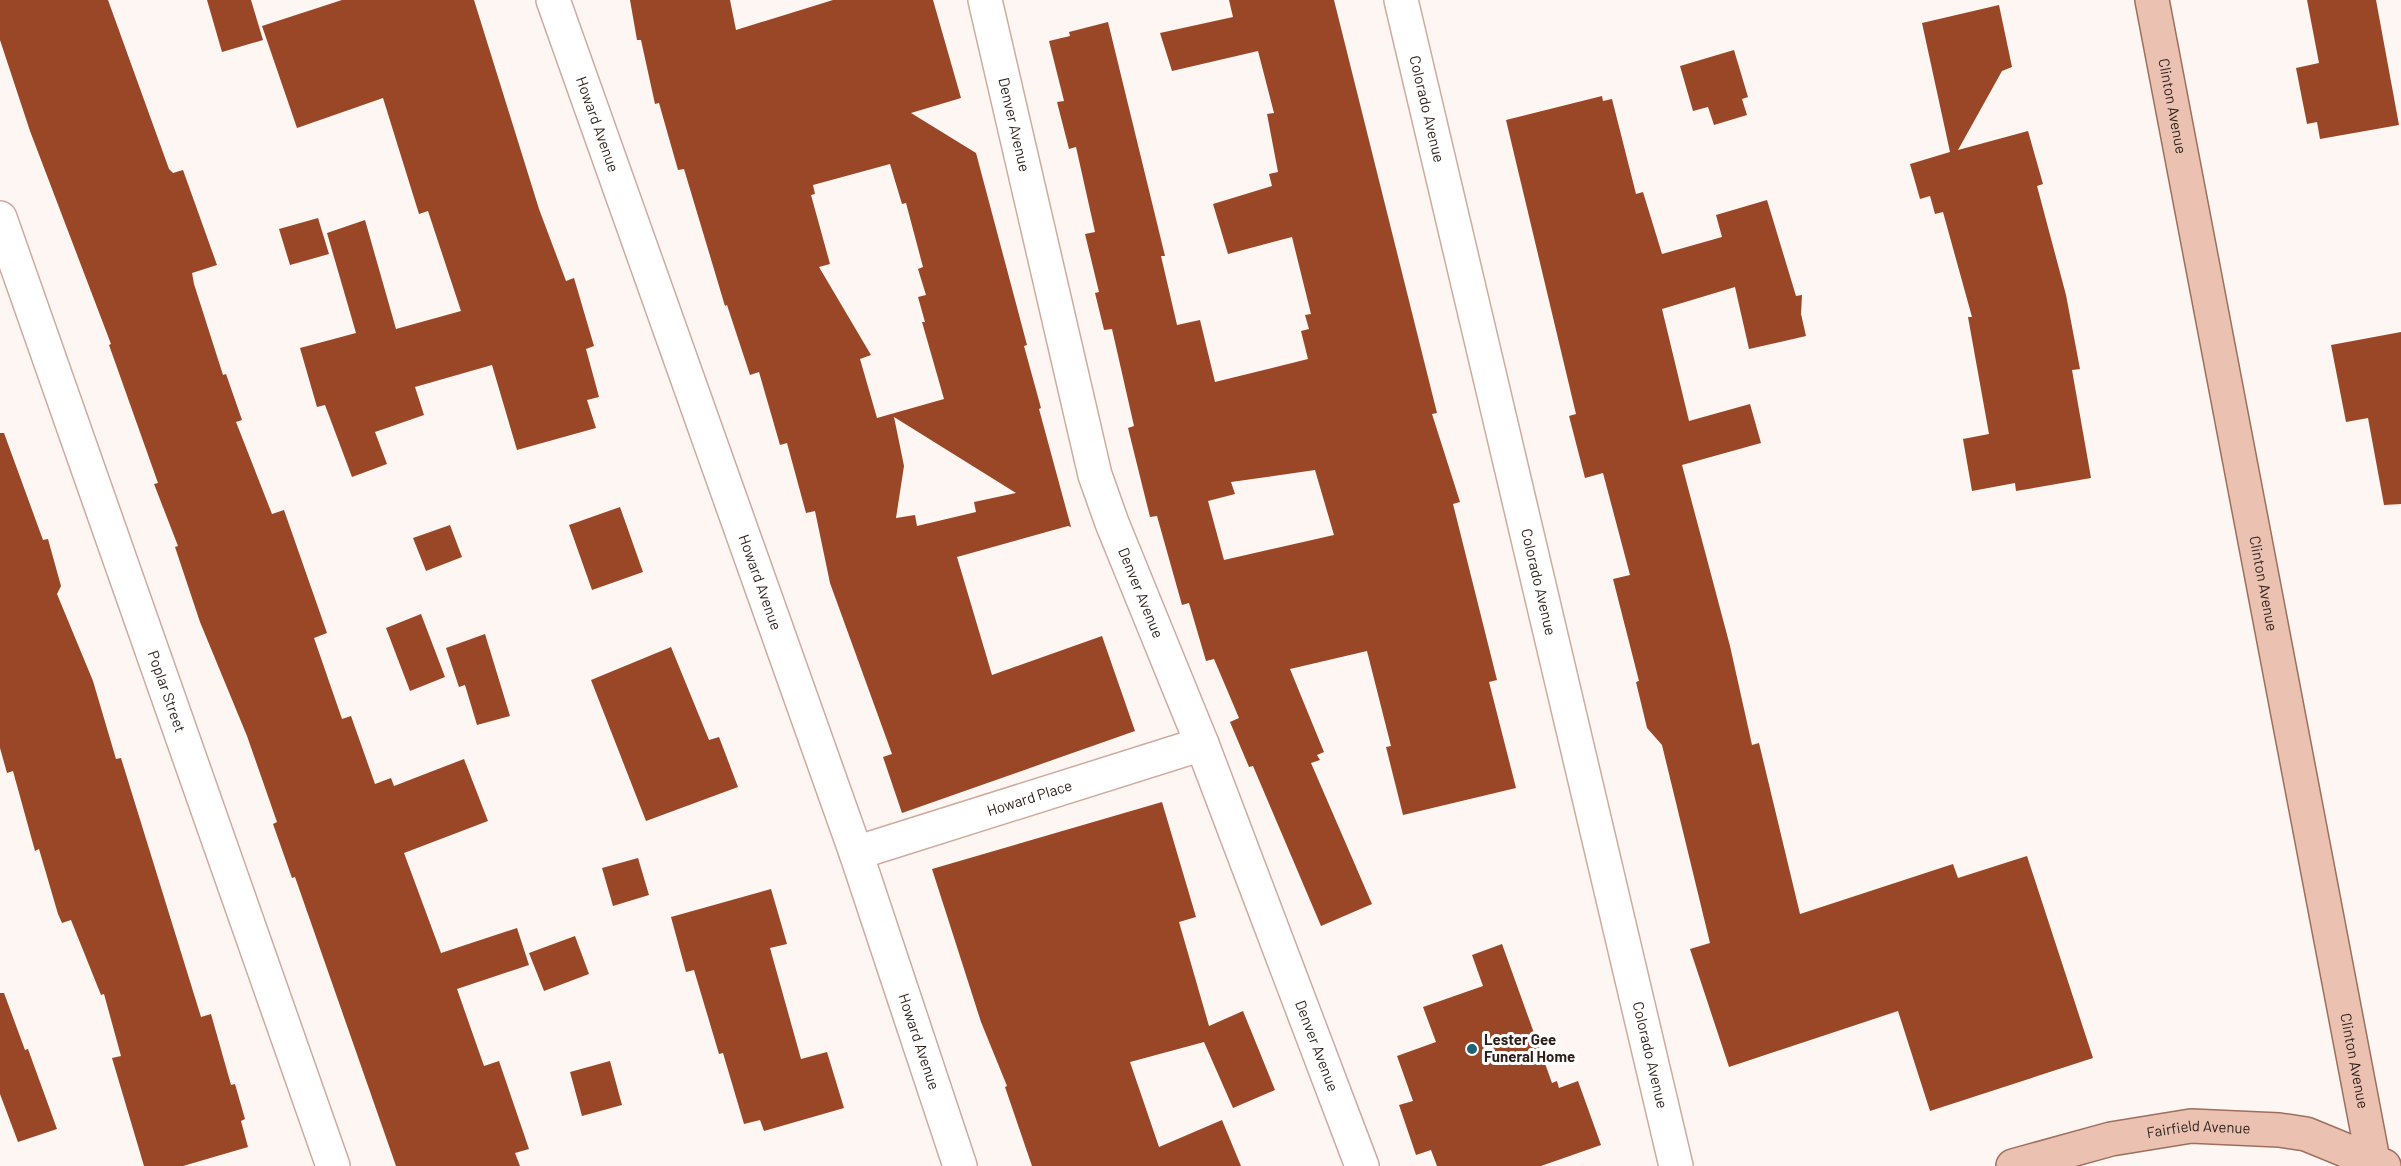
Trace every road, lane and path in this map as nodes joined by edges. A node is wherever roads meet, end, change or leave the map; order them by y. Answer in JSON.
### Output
{"nodes":[{"id":1,"x":553,"y":0,"type":"edge"},
{"id":2,"x":1401,"y":0,"type":"edge"},
{"id":3,"x":2152,"y":0,"type":"edge"},
{"id":4,"x":988,"y":1,"type":"edge"},
{"id":5,"x":0,"y":218,"type":"edge"},
{"id":6,"x":1202,"y":744,"type":"junction"},
{"id":7,"x":855,"y":853,"type":"junction"},
{"id":8,"x":2377,"y":1164,"type":"edge"},
{"id":9,"x":333,"y":1166,"type":"edge"},
{"id":10,"x":960,"y":1166,"type":"edge"},
{"id":11,"x":1362,"y":1166,"type":"edge"},
{"id":12,"x":1676,"y":1166,"type":"edge"},
{"id":13,"x":2013,"y":1166,"type":"edge"}],
"edges":[{"from":1,"to":7,"type":"street","name":"Howard Avenue"},
{"from":2,"to":12,"type":"street","name":"Colorado Avenue"},
{"from":3,"to":8,"type":"main road","name":"Clinton Avenue"},
{"from":4,"to":6,"type":"street","name":"Denver Avenue"},
{"from":5,"to":9,"type":"street","name":"Poplar Street"},
{"from":6,"to":7,"type":"street","name":"Howard Place"},
{"from":6,"to":11,"type":"street","name":"Denver Avenue"},
{"from":7,"to":10,"type":"street","name":"Howard Avenue"},
{"from":8,"to":13,"type":"main road","name":"Fairfield Avenue"}]}
